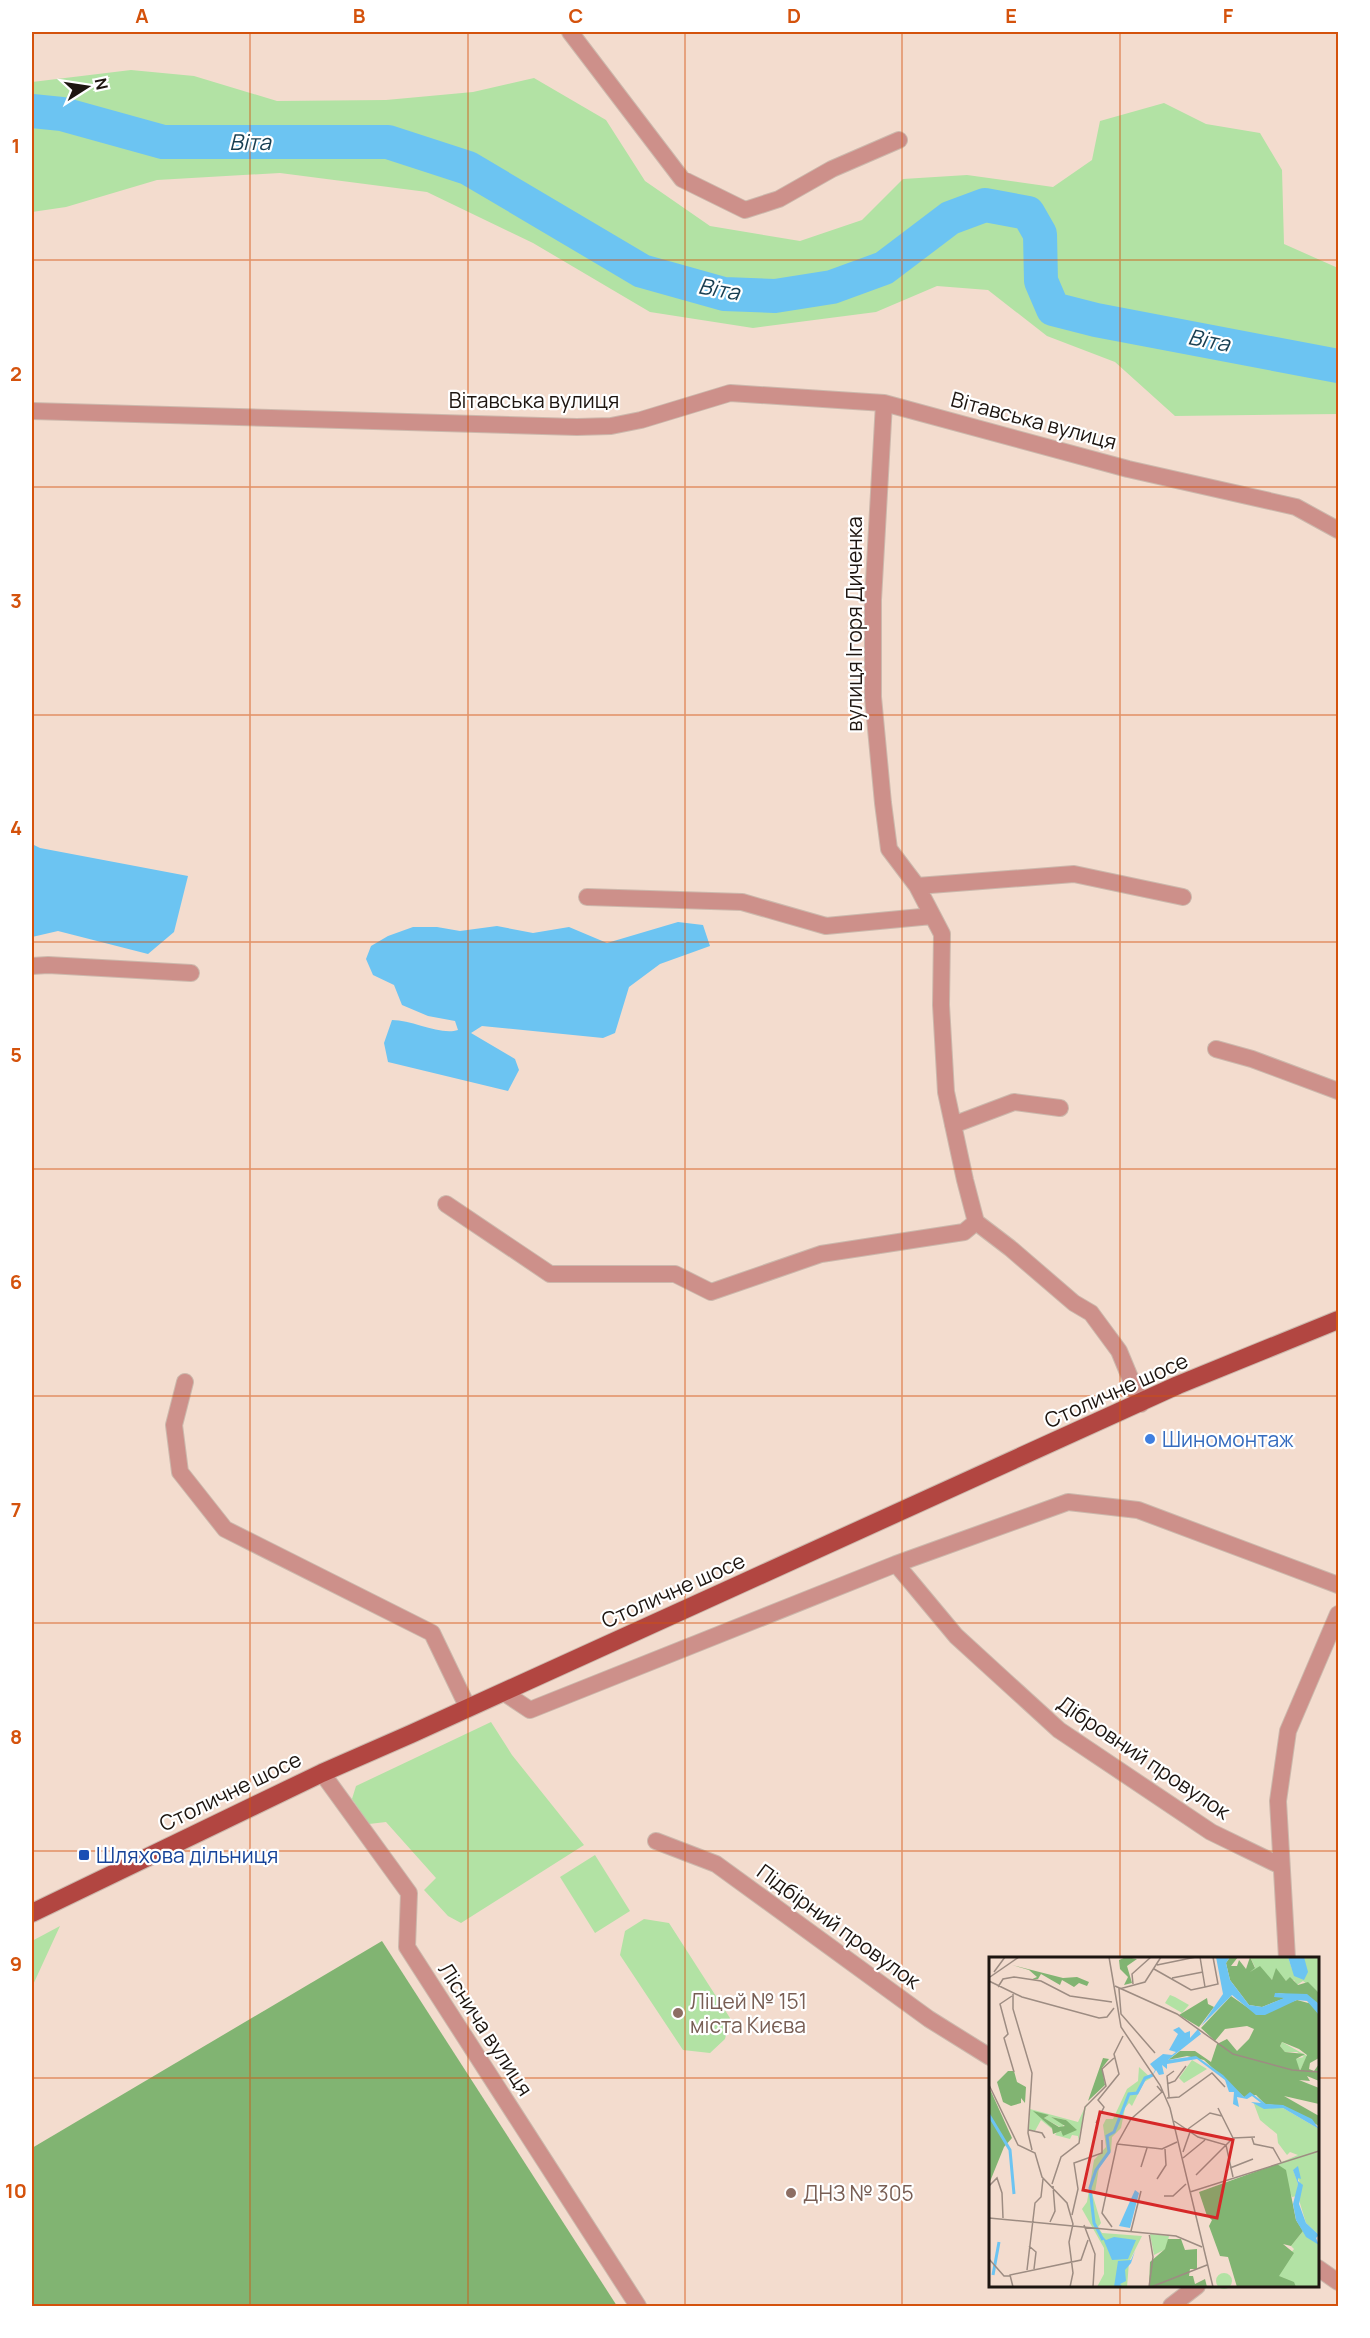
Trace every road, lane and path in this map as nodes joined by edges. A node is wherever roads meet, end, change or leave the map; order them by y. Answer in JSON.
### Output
{"nodes":[{"id":1,"x":570,"y":32,"type":"edge"},
{"id":2,"x":899,"y":140,"type":"dead end"},
{"id":3,"x":884,"y":404,"type":"junction"},
{"id":4,"x":32,"y":411,"type":"edge"},
{"id":5,"x":1338,"y":530,"type":"edge"},
{"id":6,"x":917,"y":886,"type":"junction"},
{"id":7,"x":587,"y":897,"type":"dead end"},
{"id":8,"x":1183,"y":897,"type":"dead end"},
{"id":9,"x":932,"y":916,"type":"junction"},
{"id":10,"x":32,"y":966,"type":"edge"},
{"id":11,"x":191,"y":973,"type":"dead end"},
{"id":12,"x":1216,"y":1049,"type":"dead end"},
{"id":13,"x":1338,"y":1091,"type":"edge"},
{"id":14,"x":1060,"y":1108,"type":"dead end"},
{"id":15,"x":953,"y":1125,"type":"junction"},
{"id":16,"x":446,"y":1204,"type":"dead end"},
{"id":17,"x":976,"y":1222,"type":"junction"},
{"id":18,"x":1338,"y":1320,"type":"edge"},
{"id":19,"x":185,"y":1382,"type":"dead end"},
{"id":20,"x":1141,"y":1404,"type":"junction"},
{"id":21,"x":896,"y":1564,"type":"junction"},
{"id":22,"x":1338,"y":1585,"type":"edge"},
{"id":23,"x":1338,"y":1614,"type":"edge"},
{"id":24,"x":503,"y":1692,"type":"junction"},
{"id":25,"x":468,"y":1708,"type":"junction"},
{"id":26,"x":322,"y":1773,"type":"junction"},
{"id":27,"x":656,"y":1841,"type":"dead end"},
{"id":28,"x":1281,"y":1866,"type":"junction"},
{"id":29,"x":32,"y":1913,"type":"edge"},
{"id":30,"x":1287,"y":1957,"type":"edge"},
{"id":31,"x":989,"y":2056,"type":"edge"},
{"id":32,"x":1319,"y":2269,"type":"edge"},
{"id":33,"x":1338,"y":2282,"type":"edge"},
{"id":34,"x":1196,"y":2287,"type":"edge"},
{"id":35,"x":638,"y":2307,"type":"edge"},
{"id":36,"x":1171,"y":2307,"type":"edge"}],
"edges":[{"from":1,"to":2,"type":"street"},
{"from":3,"to":4,"type":"street","name":"Вітавська вулиця"},
{"from":3,"to":5,"type":"street","name":"Вітавська вулиця"},
{"from":3,"to":6,"type":"street","name":"вулиця Ігоря Диченка"},
{"from":6,"to":8,"type":"street"},
{"from":6,"to":9,"type":"street","name":"вулиця Ігоря Диченка"},
{"from":7,"to":9,"type":"street"},
{"from":9,"to":15,"type":"street","name":"вулиця Ігоря Диченка"},
{"from":10,"to":11,"type":"street"},
{"from":12,"to":13,"type":"street"},
{"from":14,"to":15,"type":"street"},
{"from":15,"to":17,"type":"street","name":"вулиця Ігоря Диченка"},
{"from":16,"to":17,"type":"street"},
{"from":17,"to":20,"type":"street"},
{"from":18,"to":20,"type":"main road","name":"Столичне шосе"},
{"from":19,"to":25,"type":"street"},
{"from":20,"to":24,"type":"main road","name":"Столичне шосе"},
{"from":21,"to":22,"type":"street"},
{"from":21,"to":24,"type":"street"},
{"from":21,"to":28,"type":"street","name":"Дібровний провулок"},
{"from":23,"to":28,"type":"street"},
{"from":24,"to":25,"type":"main road","name":"Столичне шосе"},
{"from":25,"to":26,"type":"main road","name":"Столичне шосе"},
{"from":26,"to":29,"type":"main road","name":"Столичне шосе"},
{"from":26,"to":35,"type":"street","name":"Ліснича вулиця"},
{"from":27,"to":31,"type":"street","name":"Підбірний провулок"},
{"from":28,"to":30,"type":"street"},
{"from":32,"to":33,"type":"street"},
{"from":34,"to":36,"type":"street"}]}
